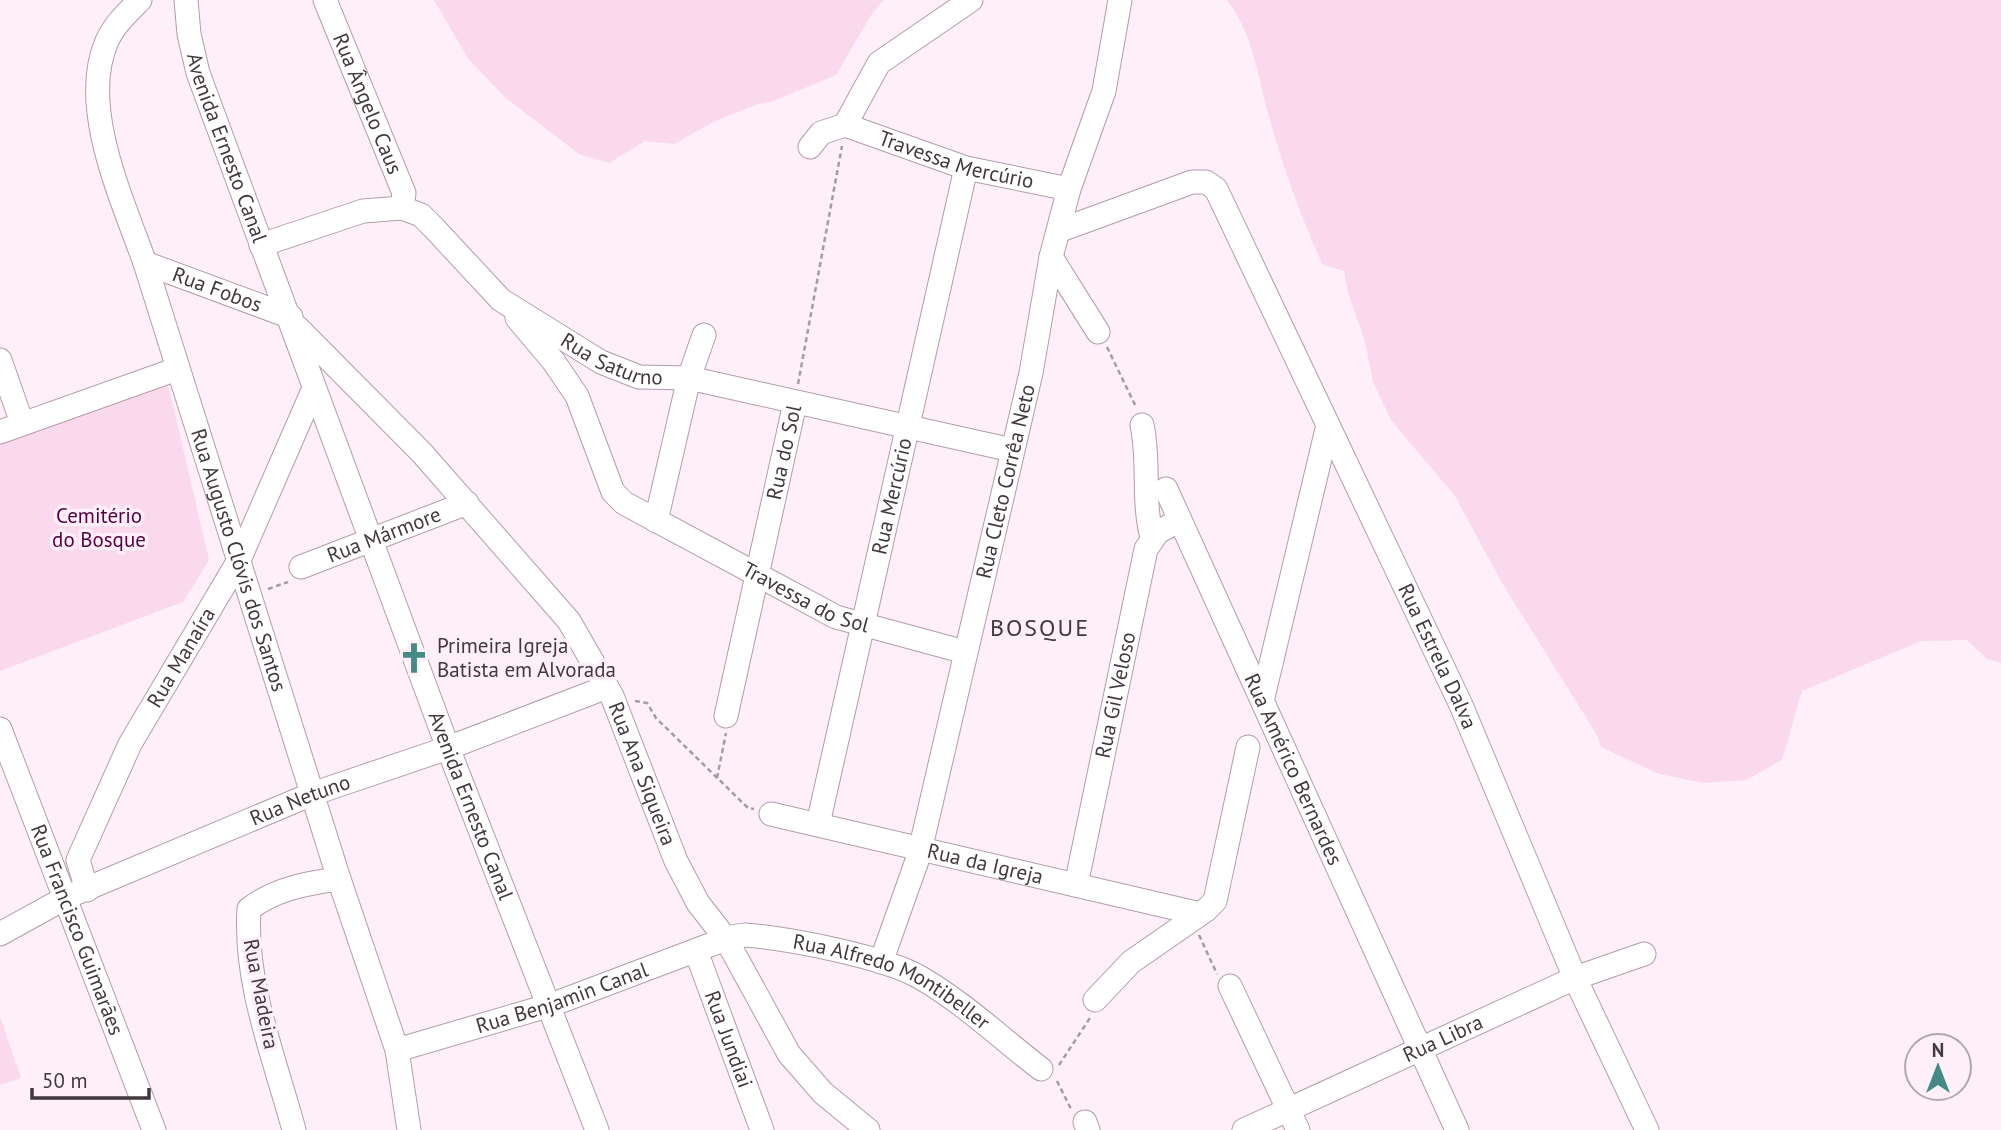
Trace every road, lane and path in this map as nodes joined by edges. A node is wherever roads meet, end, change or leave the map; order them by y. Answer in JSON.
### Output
{"nodes":[{"id":1,"x":140,"y":0,"type":"edge"},
{"id":2,"x":187,"y":0,"type":"edge"},
{"id":3,"x":325,"y":0,"type":"edge"},
{"id":4,"x":971,"y":0,"type":"edge"},
{"id":5,"x":1120,"y":0,"type":"edge"},
{"id":6,"x":845,"y":125,"type":"junction"},
{"id":7,"x":810,"y":146,"type":"dead end"},
{"id":8,"x":966,"y":168,"type":"junction"},
{"id":9,"x":1069,"y":189,"type":"junction"},
{"id":10,"x":402,"y":208,"type":"junction"},
{"id":11,"x":1058,"y":231,"type":"junction"},
{"id":12,"x":261,"y":245,"type":"junction"},
{"id":13,"x":1051,"y":257,"type":"junction"},
{"id":14,"x":145,"y":263,"type":"junction"},
{"id":15,"x":501,"y":300,"type":"junction"},
{"id":16,"x":289,"y":316,"type":"junction"},
{"id":17,"x":1098,"y":332,"type":"joint"},
{"id":18,"x":705,"y":335,"type":"dead end"},
{"id":19,"x":0,"y":360,"type":"edge"},
{"id":20,"x":177,"y":369,"type":"junction"},
{"id":21,"x":689,"y":378,"type":"junction"},
{"id":22,"x":314,"y":388,"type":"junction"},
{"id":23,"x":339,"y":388,"type":"junction"},
{"id":24,"x":795,"y":402,"type":"junction"},
{"id":25,"x":22,"y":423,"type":"junction"},
{"id":26,"x":1142,"y":425,"type":"joint"},
{"id":27,"x":1328,"y":425,"type":"junction"},
{"id":28,"x":909,"y":426,"type":"junction"},
{"id":29,"x":0,"y":432,"type":"edge"},
{"id":30,"x":333,"y":440,"type":"junction"},
{"id":31,"x":1012,"y":450,"type":"junction"},
{"id":32,"x":1166,"y":489,"type":"dead end"},
{"id":33,"x":467,"y":503,"type":"junction"},
{"id":34,"x":656,"y":520,"type":"junction"},
{"id":35,"x":1180,"y":520,"type":"junction"},
{"id":36,"x":1152,"y":537,"type":"junction"},
{"id":37,"x":371,"y":540,"type":"junction"},
{"id":38,"x":239,"y":560,"type":"junction"},
{"id":39,"x":298,"y":573,"type":"joint"},
{"id":40,"x":756,"y":576,"type":"junction"},
{"id":41,"x":257,"y":593,"type":"dead end"},
{"id":42,"x":862,"y":626,"type":"junction"},
{"id":43,"x":965,"y":652,"type":"junction"},
{"id":44,"x":611,"y":696,"type":"junction"},
{"id":45,"x":1263,"y":697,"type":"junction"},
{"id":46,"x":726,"y":716,"type":"joint"},
{"id":47,"x":0,"y":729,"type":"edge"},
{"id":48,"x":1248,"y":747,"type":"dead end"},
{"id":49,"x":449,"y":748,"type":"junction"},
{"id":50,"x":717,"y":778,"type":"junction"},
{"id":51,"x":312,"y":794,"type":"junction"},
{"id":52,"x":748,"y":808,"type":"dead end"},
{"id":53,"x":771,"y":814,"type":"dead end"},
{"id":54,"x":818,"y":824,"type":"junction"},
{"id":55,"x":921,"y":847,"type":"junction"},
{"id":56,"x":339,"y":879,"type":"junction"},
{"id":57,"x":1076,"y":885,"type":"junction"},
{"id":58,"x":77,"y":893,"type":"junction"},
{"id":59,"x":1200,"y":914,"type":"junction"},
{"id":60,"x":0,"y":934,"type":"edge"},
{"id":61,"x":726,"y":939,"type":"junction"},
{"id":62,"x":696,"y":951,"type":"junction"},
{"id":63,"x":1644,"y":954,"type":"dead end"},
{"id":64,"x":881,"y":961,"type":"junction"},
{"id":65,"x":1575,"y":978,"type":"junction"},
{"id":66,"x":1230,"y":986,"type":"dead end"},
{"id":67,"x":1095,"y":1000,"type":"joint"},
{"id":68,"x":551,"y":1005,"type":"junction"},
{"id":69,"x":1421,"y":1048,"type":"junction"},
{"id":70,"x":397,"y":1049,"type":"junction"},
{"id":71,"x":1050,"y":1070,"type":"junction"},
{"id":72,"x":1293,"y":1120,"type":"edge"},
{"id":73,"x":1082,"y":1122,"type":"edge"},
{"id":74,"x":154,"y":1130,"type":"edge"},
{"id":75,"x":294,"y":1130,"type":"edge"},
{"id":76,"x":409,"y":1130,"type":"edge"},
{"id":77,"x":597,"y":1130,"type":"edge"},
{"id":78,"x":762,"y":1130,"type":"edge"},
{"id":79,"x":868,"y":1130,"type":"edge"},
{"id":80,"x":1244,"y":1130,"type":"edge"},
{"id":81,"x":1457,"y":1130,"type":"edge"},
{"id":82,"x":1647,"y":1130,"type":"edge"}],
"edges":[{"from":1,"to":14,"type":"street","name":"Rua Augusto Clóvis dos Santos"},
{"from":2,"to":12,"type":"street","name":"Avenida Ernesto Canal"},
{"from":3,"to":10,"type":"street","name":"Rua Ângelo Caus"},
{"from":4,"to":6,"type":"street"},
{"from":5,"to":9,"type":"street","name":"Rua Cleto Corrêa Neto"},
{"from":6,"to":7,"type":"street"},
{"from":6,"to":8,"type":"street","name":"Travessa Mercúrio"},
{"from":6,"to":24,"type":"path","name":"Rua do Sol"},
{"from":8,"to":9,"type":"street","name":"Travessa Mercúrio"},
{"from":8,"to":28,"type":"street","name":"Rua Mercúrio"},
{"from":9,"to":11,"type":"street","name":"Rua Cleto Corrêa Neto"},
{"from":10,"to":12,"type":"street"},
{"from":10,"to":15,"type":"street","name":"Rua Saturno"},
{"from":11,"to":13,"type":"street","name":"Rua Cleto Corrêa Neto"},
{"from":11,"to":27,"type":"street","name":"Rua Estrela Dalva"},
{"from":12,"to":16,"type":"street","name":"Avenida Ernesto Canal"},
{"from":13,"to":17,"type":"street"},
{"from":13,"to":31,"type":"street","name":"Rua Cleto Corrêa Neto"},
{"from":14,"to":16,"type":"street","name":"Rua Fobos"},
{"from":14,"to":20,"type":"street","name":"Rua Augusto Clóvis dos Santos"},
{"from":15,"to":21,"type":"street","name":"Rua Saturno"},
{"from":15,"to":34,"type":"street","name":"Travessa do Sol"},
{"from":16,"to":22,"type":"street","name":"Avenida Ernesto Canal"},
{"from":16,"to":23,"type":"street","name":"Avenida Ernesto Canal"},
{"from":17,"to":26,"type":"path"},
{"from":18,"to":21,"type":"street"},
{"from":19,"to":25,"type":"street"},
{"from":20,"to":25,"type":"street"},
{"from":20,"to":38,"type":"street","name":"Rua Augusto Clóvis dos Santos"},
{"from":21,"to":24,"type":"street","name":"Rua Saturno"},
{"from":21,"to":34,"type":"street"},
{"from":22,"to":23,"type":"street"},
{"from":22,"to":30,"type":"street","name":"Avenida Ernesto Canal"},
{"from":22,"to":38,"type":"street","name":"Rua Manaíra"},
{"from":23,"to":30,"type":"street","name":"Avenida Ernesto Canal"},
{"from":23,"to":33,"type":"street","name":"Rua Ana Siqueira"},
{"from":24,"to":28,"type":"street","name":"Rua Saturno"},
{"from":24,"to":40,"type":"street","name":"Rua do Sol"},
{"from":25,"to":29,"type":"street"},
{"from":26,"to":36,"type":"street"},
{"from":27,"to":45,"type":"street"},
{"from":27,"to":65,"type":"street","name":"Rua Estrela Dalva"},
{"from":28,"to":31,"type":"street","name":"Rua Saturno"},
{"from":28,"to":42,"type":"street","name":"Rua Mercúrio"},
{"from":30,"to":37,"type":"street","name":"Avenida Ernesto Canal"},
{"from":31,"to":43,"type":"street","name":"Rua Cleto Corrêa Neto"},
{"from":32,"to":35,"type":"street","name":"Rua Américo Bernardes"},
{"from":33,"to":37,"type":"street","name":"Rua Mármore"},
{"from":33,"to":44,"type":"street","name":"Rua Ana Siqueira"},
{"from":34,"to":40,"type":"street","name":"Travessa do Sol"},
{"from":35,"to":36,"type":"street"},
{"from":35,"to":45,"type":"street","name":"Rua Américo Bernardes"},
{"from":36,"to":57,"type":"street","name":"Rua Gil Veloso"},
{"from":37,"to":39,"type":"street","name":"Rua Mármore"},
{"from":37,"to":49,"type":"street","name":"Avenida Ernesto Canal"},
{"from":38,"to":51,"type":"street","name":"Rua Augusto Clóvis dos Santos"},
{"from":38,"to":58,"type":"street","name":"Rua Manaíra"},
{"from":39,"to":41,"type":"path"},
{"from":40,"to":42,"type":"street","name":"Travessa do Sol"},
{"from":40,"to":46,"type":"street","name":"Rua do Sol"},
{"from":42,"to":43,"type":"street","name":"Travessa do Sol"},
{"from":42,"to":54,"type":"street","name":"Rua Mercúrio"},
{"from":43,"to":55,"type":"street","name":"Rua Cleto Corrêa Neto"},
{"from":44,"to":49,"type":"street","name":"Rua Netuno"},
{"from":44,"to":50,"type":"path"},
{"from":44,"to":61,"type":"street","name":"Rua Ana Siqueira"},
{"from":45,"to":69,"type":"street","name":"Rua Américo Bernardes"},
{"from":46,"to":50,"type":"path"},
{"from":47,"to":58,"type":"street","name":"Rua Francisco Guimarães"},
{"from":48,"to":59,"type":"street"},
{"from":49,"to":51,"type":"street","name":"Rua Netuno"},
{"from":49,"to":68,"type":"street","name":"Avenida Ernesto Canal"},
{"from":50,"to":52,"type":"path"},
{"from":51,"to":56,"type":"street","name":"Rua Augusto Clóvis dos Santos"},
{"from":51,"to":58,"type":"street","name":"Rua Netuno"},
{"from":53,"to":54,"type":"street","name":"Rua da Igreja"},
{"from":54,"to":55,"type":"street","name":"Rua da Igreja"},
{"from":55,"to":57,"type":"street","name":"Rua da Igreja"},
{"from":55,"to":64,"type":"street","name":"Rua Cleto Corrêa Neto"},
{"from":56,"to":70,"type":"street","name":"Rua Augusto Clóvis dos Santos"},
{"from":56,"to":75,"type":"street","name":"Rua Madeira"},
{"from":57,"to":59,"type":"street","name":"Rua da Igreja"},
{"from":58,"to":60,"type":"street","name":"Rua Netuno"},
{"from":58,"to":74,"type":"street","name":"Rua Francisco Guimarães"},
{"from":59,"to":67,"type":"street"},
{"from":61,"to":62,"type":"street","name":"Rua Benjamin Canal"},
{"from":61,"to":64,"type":"street","name":"Rua Alfredo Montibeller"},
{"from":61,"to":79,"type":"street","name":"Rua Ana Siqueira"},
{"from":62,"to":68,"type":"street","name":"Rua Benjamin Canal"},
{"from":62,"to":78,"type":"street","name":"Rua Jundiai"},
{"from":63,"to":65,"type":"street","name":"Rua Libra"},
{"from":64,"to":71,"type":"street","name":"Rua Alfredo Montibeller"},
{"from":65,"to":69,"type":"street","name":"Rua Libra"},
{"from":65,"to":82,"type":"street","name":"Rua Estrela Dalva"},
{"from":66,"to":72,"type":"street"},
{"from":67,"to":71,"type":"path"},
{"from":68,"to":70,"type":"street","name":"Rua Benjamin Canal"},
{"from":68,"to":77,"type":"street","name":"Avenida Ernesto Canal"},
{"from":69,"to":72,"type":"street","name":"Rua Libra"},
{"from":69,"to":81,"type":"street","name":"Rua Américo Bernardes"},
{"from":70,"to":76,"type":"street","name":"Rua Augusto Clóvis dos Santos"},
{"from":71,"to":73,"type":"path"},
{"from":72,"to":80,"type":"street","name":"Rua Libra"}]}
